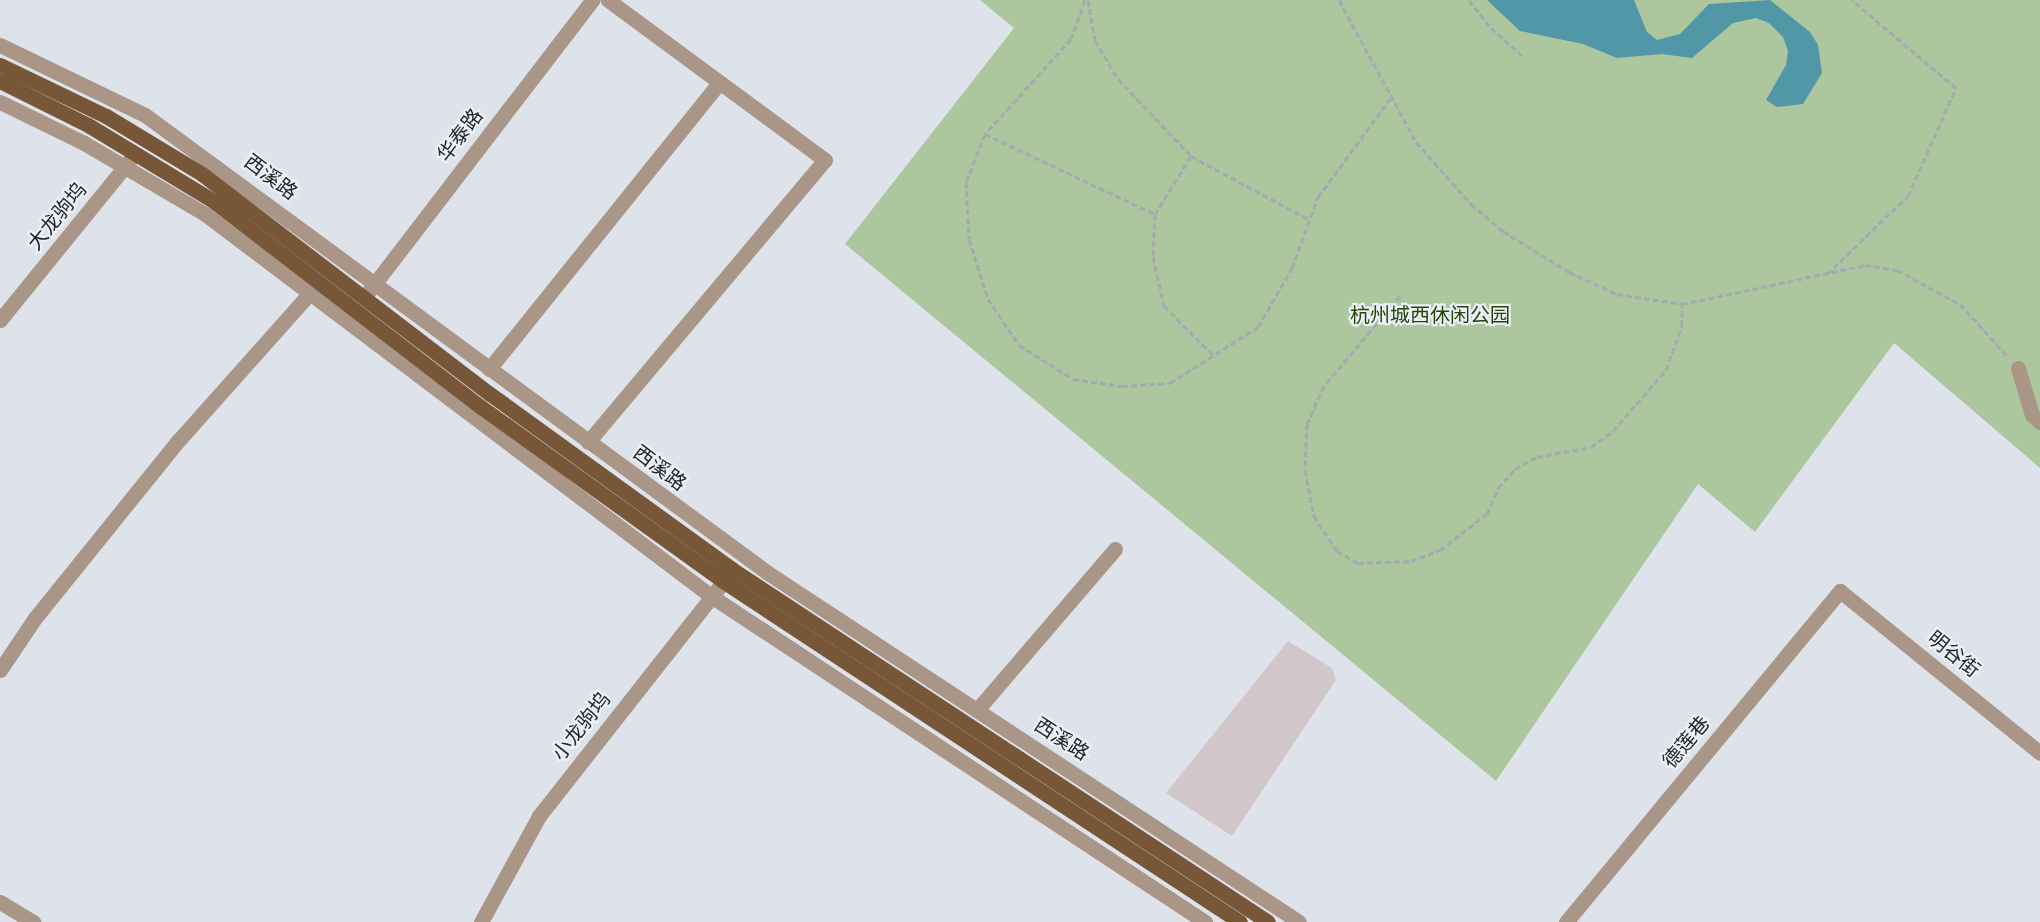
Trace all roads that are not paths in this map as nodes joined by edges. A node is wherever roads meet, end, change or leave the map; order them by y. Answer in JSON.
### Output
{"nodes":[{"id":1,"x":592,"y":0,"type":"edge"},
{"id":2,"x":608,"y":0,"type":"edge"},
{"id":3,"x":0,"y":45,"type":"edge"},
{"id":4,"x":0,"y":65,"type":"edge"},
{"id":5,"x":0,"y":81,"type":"edge"},
{"id":6,"x":718,"y":84,"type":"junction"},
{"id":7,"x":0,"y":102,"type":"edge"},
{"id":8,"x":147,"y":139,"type":"junction"},
{"id":9,"x":137,"y":153,"type":"junction"},
{"id":10,"x":125,"y":167,"type":"junction"},
{"id":11,"x":375,"y":284,"type":"junction"},
{"id":12,"x":314,"y":289,"type":"junction"},
{"id":13,"x":363,"y":298,"type":"junction"},
{"id":14,"x":0,"y":320,"type":"edge"},
{"id":15,"x":2018,"y":368,"type":"road end"},
{"id":16,"x":489,"y":369,"type":"junction"},
{"id":17,"x":2040,"y":422,"type":"edge"},
{"id":18,"x":588,"y":442,"type":"junction"},
{"id":19,"x":1116,"y":549,"type":"dead end"},
{"id":20,"x":728,"y":576,"type":"junction"},
{"id":21,"x":1840,"y":591,"type":"joint"},
{"id":22,"x":711,"y":596,"type":"junction"},
{"id":23,"x":0,"y":670,"type":"edge"},
{"id":24,"x":977,"y":710,"type":"junction"},
{"id":25,"x":2040,"y":753,"type":"edge"},
{"id":26,"x":0,"y":902,"type":"edge"},
{"id":27,"x":33,"y":922,"type":"edge"},
{"id":28,"x":481,"y":922,"type":"edge"},
{"id":29,"x":1205,"y":922,"type":"edge"},
{"id":30,"x":1240,"y":922,"type":"edge"},
{"id":31,"x":1268,"y":922,"type":"edge"},
{"id":32,"x":1299,"y":922,"type":"edge"},
{"id":33,"x":1566,"y":922,"type":"edge"}],
"edges":[{"from":1,"to":11,"type":"street","name":"华泰路"},
{"from":2,"to":6,"type":"street"},
{"from":3,"to":11,"type":"street","name":"西溪路"},
{"from":4,"to":8,"type":"main road","name":"西溪路"},
{"from":5,"to":9,"type":"main road","name":"西溪路"},
{"from":6,"to":16,"type":"street"},
{"from":6,"to":18,"type":"street"},
{"from":7,"to":10,"type":"street","name":"西溪路"},
{"from":8,"to":9,"type":"street","name":"大龙驹坞"},
{"from":8,"to":13,"type":"main road","name":"西溪路"},
{"from":9,"to":10,"type":"street","name":"大龙驹坞"},
{"from":9,"to":12,"type":"main road","name":"西溪路"},
{"from":10,"to":12,"type":"street","name":"西溪路"},
{"from":10,"to":14,"type":"street","name":"大龙驹坞"},
{"from":11,"to":13,"type":"street","name":"华泰路"},
{"from":11,"to":16,"type":"street","name":"西溪路"},
{"from":12,"to":20,"type":"main road","name":"西溪路"},
{"from":12,"to":22,"type":"street","name":"西溪路"},
{"from":12,"to":23,"type":"street"},
{"from":13,"to":20,"type":"main road","name":"西溪路"},
{"from":15,"to":17,"type":"street"},
{"from":16,"to":18,"type":"street","name":"西溪路"},
{"from":18,"to":24,"type":"street","name":"西溪路"},
{"from":19,"to":24,"type":"street"},
{"from":20,"to":22,"type":"street","name":"小龙驹坞"},
{"from":20,"to":30,"type":"main road","name":"西溪路"},
{"from":20,"to":31,"type":"main road","name":"西溪路"},
{"from":21,"to":25,"type":"street","name":"明谷街"},
{"from":21,"to":33,"type":"street","name":"德莲巷"},
{"from":22,"to":28,"type":"street","name":"小龙驹坞"},
{"from":22,"to":29,"type":"street","name":"西溪路"},
{"from":24,"to":32,"type":"street","name":"西溪路"},
{"from":26,"to":27,"type":"street"}]}
